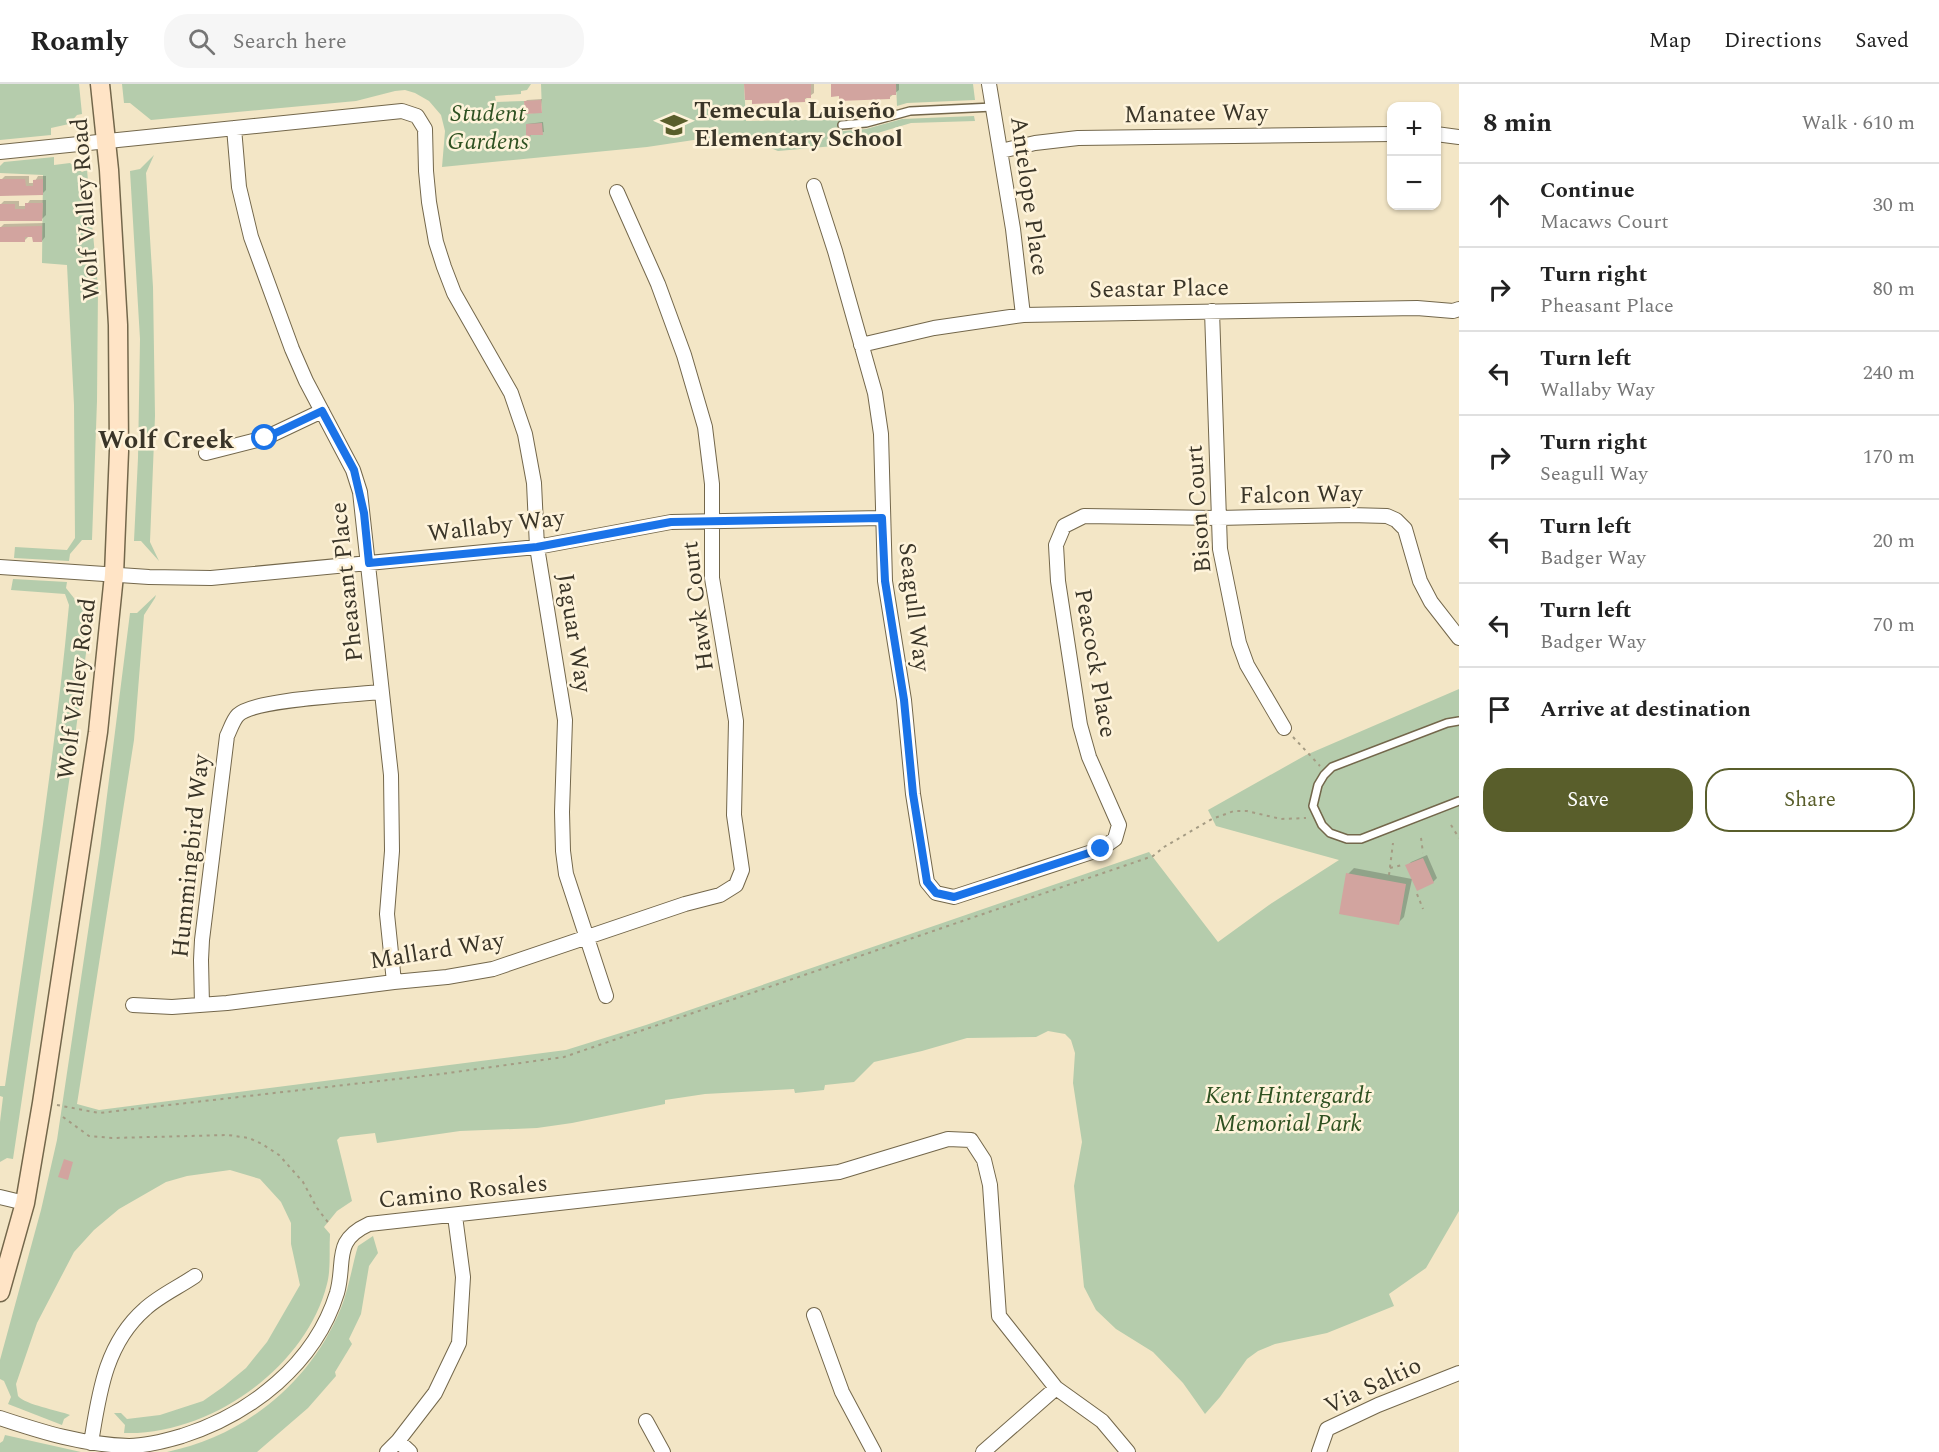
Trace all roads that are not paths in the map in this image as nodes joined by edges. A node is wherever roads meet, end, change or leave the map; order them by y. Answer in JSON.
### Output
{"nodes":[{"id":1,"x":100,"y":84,"type":"edge"},
{"id":2,"x":989,"y":84,"type":"edge"},
{"id":3,"x":993,"y":107,"type":"junction"},
{"id":4,"x":842,"y":125,"type":"dead end"},
{"id":5,"x":234,"y":128,"type":"junction"},
{"id":6,"x":1387,"y":134,"type":"edge"},
{"id":7,"x":1441,"y":134,"type":"edge"},
{"id":8,"x":1459,"y":136,"type":"edge"},
{"id":9,"x":106,"y":141,"type":"junction"},
{"id":10,"x":1001,"y":151,"type":"junction"},
{"id":11,"x":0,"y":152,"type":"edge"},
{"id":12,"x":814,"y":186,"type":"dead end"},
{"id":13,"x":616,"y":192,"type":"dead end"},
{"id":14,"x":1459,"y":309,"type":"edge"},
{"id":15,"x":1212,"y":311,"type":"junction"},
{"id":16,"x":1023,"y":315,"type":"junction"},
{"id":17,"x":861,"y":345,"type":"junction"},
{"id":18,"x":322,"y":411,"type":"junction"},
{"id":19,"x":206,"y":453,"type":"dead end"},
{"id":20,"x":882,"y":518,"type":"junction"},
{"id":21,"x":1218,"y":518,"type":"junction"},
{"id":22,"x":711,"y":521,"type":"junction"},
{"id":23,"x":1064,"y":526,"type":"joint"},
{"id":24,"x":537,"y":547,"type":"junction"},
{"id":25,"x":369,"y":563,"type":"junction"},
{"id":26,"x":0,"y":567,"type":"edge"},
{"id":27,"x":114,"y":575,"type":"junction"},
{"id":28,"x":1459,"y":638,"type":"edge"},
{"id":29,"x":381,"y":692,"type":"junction"},
{"id":30,"x":1459,"y":721,"type":"edge"},
{"id":31,"x":1284,"y":728,"type":"road end"},
{"id":32,"x":1459,"y":801,"type":"edge"},
{"id":33,"x":1115,"y":839,"type":"joint"},
{"id":34,"x":736,"y":885,"type":"joint"},
{"id":35,"x":586,"y":938,"type":"junction"},
{"id":36,"x":394,"y":982,"type":"junction"},
{"id":37,"x":606,"y":996,"type":"dead end"},
{"id":38,"x":133,"y":1005,"type":"dead end"},
{"id":39,"x":202,"y":1005,"type":"junction"},
{"id":40,"x":0,"y":1197,"type":"edge"},
{"id":41,"x":25,"y":1203,"type":"junction"},
{"id":42,"x":454,"y":1216,"type":"junction"},
{"id":43,"x":195,"y":1276,"type":"dead end"},
{"id":44,"x":0,"y":1292,"type":"edge"},
{"id":45,"x":814,"y":1315,"type":"dead end"},
{"id":46,"x":1459,"y":1373,"type":"edge"},
{"id":47,"x":1056,"y":1388,"type":"junction"},
{"id":48,"x":0,"y":1418,"type":"edge"},
{"id":49,"x":646,"y":1421,"type":"dead end"},
{"id":50,"x":398,"y":1441,"type":"junction"},
{"id":51,"x":91,"y":1443,"type":"junction"},
{"id":52,"x":387,"y":1452,"type":"edge"},
{"id":53,"x":410,"y":1452,"type":"edge"},
{"id":54,"x":663,"y":1452,"type":"edge"},
{"id":55,"x":874,"y":1452,"type":"edge"},
{"id":56,"x":983,"y":1452,"type":"edge"},
{"id":57,"x":1128,"y":1452,"type":"edge"},
{"id":58,"x":1319,"y":1452,"type":"edge"}],
"edges":[{"from":1,"to":9,"type":"main road","name":"Wolf Valley Road"},
{"from":2,"to":3,"type":"street","name":"Antelope Place"},
{"from":3,"to":4,"type":"lane"},
{"from":3,"to":10,"type":"street","name":"Antelope Place"},
{"from":5,"to":9,"type":"street"},
{"from":5,"to":18,"type":"street","name":"Pheasant Place"},
{"from":5,"to":24,"type":"street","name":"Jaguar Way"},
{"from":6,"to":10,"type":"street","name":"Manatee Way"},
{"from":7,"to":8,"type":"street"},
{"from":9,"to":11,"type":"street"},
{"from":9,"to":27,"type":"main road","name":"Wolf Valley Road"},
{"from":10,"to":16,"type":"street","name":"Antelope Place"},
{"from":12,"to":17,"type":"street","name":"Seagull Way"},
{"from":13,"to":22,"type":"street","name":"Hawk Court"},
{"from":14,"to":15,"type":"street","name":"Seastar Place"},
{"from":15,"to":16,"type":"street","name":"Seastar Place"},
{"from":15,"to":21,"type":"street","name":"Bison Court"},
{"from":16,"to":17,"type":"street","name":"Seastar Place"},
{"from":17,"to":20,"type":"street","name":"Seagull Way"},
{"from":18,"to":19,"type":"street"},
{"from":18,"to":25,"type":"street","name":"Pheasant Place"},
{"from":20,"to":22,"type":"street","name":"Wallaby Way"},
{"from":20,"to":33,"type":"street","name":"Seagull Way"},
{"from":21,"to":23,"type":"street","name":"Falcon Way"},
{"from":21,"to":28,"type":"street","name":"Falcon Way"},
{"from":21,"to":31,"type":"street","name":"Bison Court"},
{"from":22,"to":24,"type":"street","name":"Wallaby Way"},
{"from":22,"to":34,"type":"street","name":"Hawk Court"},
{"from":23,"to":33,"type":"street","name":"Peacock Place"},
{"from":24,"to":25,"type":"street","name":"Wallaby Way"},
{"from":24,"to":35,"type":"street","name":"Jaguar Way"},
{"from":25,"to":27,"type":"street","name":"Wallaby Way"},
{"from":25,"to":29,"type":"street","name":"Pheasant Place"},
{"from":26,"to":27,"type":"street","name":"Wallaby Way"},
{"from":27,"to":41,"type":"main road","name":"Wolf Valley Road"},
{"from":29,"to":36,"type":"street","name":"Pheasant Place"},
{"from":29,"to":39,"type":"street","name":"Hummingbird Way"},
{"from":30,"to":32,"type":"lane"},
{"from":34,"to":35,"type":"street","name":"Mallard Way"},
{"from":35,"to":36,"type":"street","name":"Mallard Way"},
{"from":35,"to":37,"type":"street","name":"Jaguar Way"},
{"from":36,"to":39,"type":"street","name":"Mallard Way"},
{"from":38,"to":39,"type":"street","name":"Mallard Way"},
{"from":40,"to":41,"type":"street"},
{"from":41,"to":44,"type":"main road","name":"Wolf Valley Road"},
{"from":42,"to":47,"type":"street","name":"Camino Rosales"},
{"from":42,"to":50,"type":"street"},
{"from":42,"to":51,"type":"street","name":"Camino Rosales"},
{"from":43,"to":51,"type":"street"},
{"from":45,"to":55,"type":"street"},
{"from":46,"to":58,"type":"street","name":"Via Saltio"},
{"from":47,"to":56,"type":"street"},
{"from":47,"to":57,"type":"street"},
{"from":48,"to":51,"type":"street","name":"Camino Rosales"},
{"from":49,"to":54,"type":"street"},
{"from":50,"to":52,"type":"street"},
{"from":50,"to":53,"type":"street"}]}
